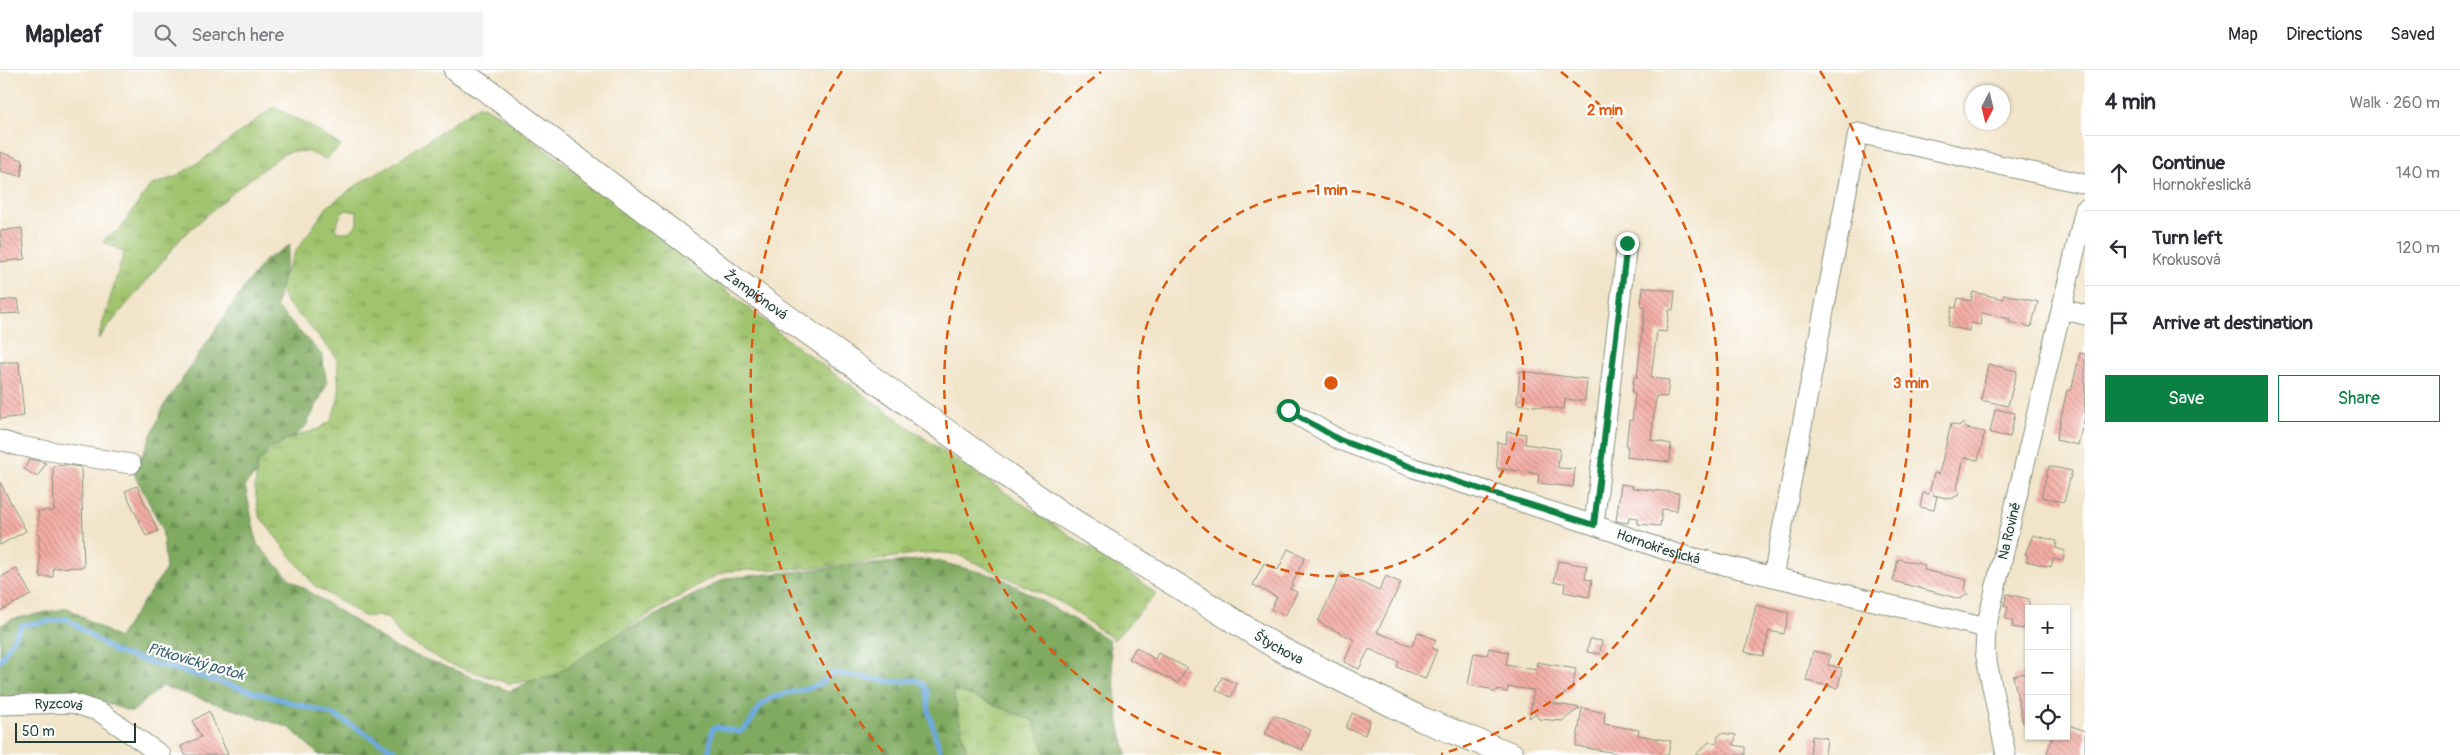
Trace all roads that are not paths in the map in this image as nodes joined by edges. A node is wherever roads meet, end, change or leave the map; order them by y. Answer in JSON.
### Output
{"nodes":[{"id":1,"x":456,"y":70,"type":"edge"},
{"id":2,"x":2085,"y":184,"type":"edge"},
{"id":3,"x":2085,"y":209,"type":"edge"},
{"id":4,"x":1627,"y":243,"type":"dead end"},
{"id":5,"x":2062,"y":309,"type":"junction"},
{"id":6,"x":2085,"y":315,"type":"edge"},
{"id":7,"x":1288,"y":410,"type":"dead end"},
{"id":8,"x":0,"y":440,"type":"edge"},
{"id":9,"x":131,"y":464,"type":"dead end"},
{"id":10,"x":1060,"y":513,"type":"joint"},
{"id":11,"x":1594,"y":525,"type":"junction"},
{"id":12,"x":1773,"y":577,"type":"junction"},
{"id":13,"x":1986,"y":628,"type":"junction"},
{"id":14,"x":0,"y":705,"type":"edge"},
{"id":15,"x":161,"y":755,"type":"edge"},
{"id":16,"x":1512,"y":755,"type":"edge"},
{"id":17,"x":2006,"y":755,"type":"edge"}],
"edges":[{"from":1,"to":10,"type":"street","name":"Žampiónová"},
{"from":2,"to":12,"type":"street"},
{"from":3,"to":5,"type":"street","name":"Na Rovině"},
{"from":4,"to":11,"type":"street"},
{"from":5,"to":6,"type":"street"},
{"from":5,"to":13,"type":"street","name":"Na Rovině"},
{"from":7,"to":11,"type":"street","name":"Hornokřeslická"},
{"from":8,"to":9,"type":"street"},
{"from":10,"to":16,"type":"street","name":"Štychova"},
{"from":11,"to":12,"type":"street","name":"Hornokřeslická"},
{"from":12,"to":13,"type":"street","name":"Hornokřeslická"},
{"from":13,"to":17,"type":"street","name":"Na Rovině"},
{"from":14,"to":15,"type":"street","name":"Ryzcová"}]}
